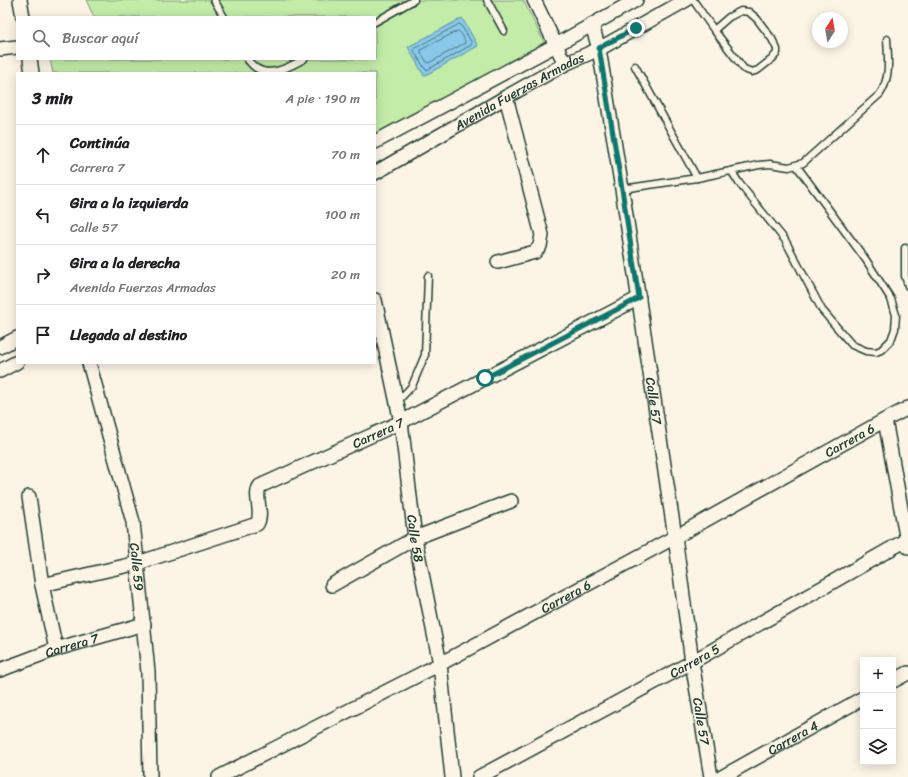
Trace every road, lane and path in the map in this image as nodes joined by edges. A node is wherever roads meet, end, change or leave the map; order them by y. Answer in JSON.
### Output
{"nodes":[{"id":1,"x":20,"y":0,"type":"edge"},
{"id":2,"x":214,"y":0,"type":"edge"},
{"id":3,"x":414,"y":0,"type":"edge"},
{"id":4,"x":488,"y":0,"type":"edge"},
{"id":5,"x":534,"y":0,"type":"edge"},
{"id":6,"x":636,"y":0,"type":"edge"},
{"id":7,"x":686,"y":0,"type":"edge"},
{"id":8,"x":693,"y":0,"type":"edge"},
{"id":9,"x":23,"y":16,"type":"edge"},
{"id":10,"x":223,"y":16,"type":"edge"},
{"id":11,"x":376,"y":21,"type":"edge"},
{"id":12,"x":592,"y":25,"type":"junction"},
{"id":13,"x":714,"y":30,"type":"junction"},
{"id":14,"x":504,"y":32,"type":"dead end"},
{"id":15,"x":887,"y":39,"type":"dead end"},
{"id":16,"x":556,"y":45,"type":"junction"},
{"id":17,"x":16,"y":47,"type":"edge"},
{"id":18,"x":599,"y":48,"type":"junction"},
{"id":19,"x":0,"y":49,"type":"edge"},
{"id":20,"x":30,"y":60,"type":"edge"},
{"id":21,"x":248,"y":60,"type":"edge"},
{"id":22,"x":302,"y":60,"type":"edge"},
{"id":23,"x":565,"y":64,"type":"junction"},
{"id":24,"x":635,"y":66,"type":"dead end"},
{"id":25,"x":32,"y":72,"type":"edge"},
{"id":26,"x":264,"y":72,"type":"edge"},
{"id":27,"x":273,"y":72,"type":"edge"},
{"id":28,"x":506,"y":97,"type":"junction"},
{"id":29,"x":376,"y":141,"type":"edge"},
{"id":30,"x":796,"y":165,"type":"junction"},
{"id":31,"x":376,"y":172,"type":"edge"},
{"id":32,"x":732,"y":172,"type":"junction"},
{"id":33,"x":697,"y":178,"type":"junction"},
{"id":34,"x":622,"y":189,"type":"junction"},
{"id":35,"x":905,"y":248,"type":"dead end"},
{"id":36,"x":498,"y":262,"type":"dead end"},
{"id":37,"x":428,"y":276,"type":"dead end"},
{"id":38,"x":908,"y":286,"type":"edge"},
{"id":39,"x":639,"y":298,"type":"junction"},
{"id":40,"x":376,"y":305,"type":"edge"},
{"id":41,"x":16,"y":339,"type":"edge"},
{"id":42,"x":0,"y":347,"type":"edge"},
{"id":43,"x":16,"y":363,"type":"edge"},
{"id":44,"x":89,"y":364,"type":"edge"},
{"id":45,"x":0,"y":371,"type":"edge"},
{"id":46,"x":396,"y":402,"type":"junction"},
{"id":47,"x":908,"y":408,"type":"edge"},
{"id":48,"x":885,"y":420,"type":"junction"},
{"id":49,"x":401,"y":422,"type":"junction"},
{"id":50,"x":29,"y":497,"type":"dead end"},
{"id":51,"x":511,"y":501,"type":"dead end"},
{"id":52,"x":675,"y":537,"type":"junction"},
{"id":53,"x":415,"y":538,"type":"junction"},
{"id":54,"x":908,"y":542,"type":"edge"},
{"id":55,"x":138,"y":563,"type":"junction"},
{"id":56,"x":42,"y":585,"type":"junction"},
{"id":57,"x":332,"y":585,"type":"dead end"},
{"id":58,"x":144,"y":624,"type":"junction"},
{"id":59,"x":56,"y":649,"type":"junction"},
{"id":60,"x":692,"y":662,"type":"junction"},
{"id":61,"x":440,"y":664,"type":"junction"},
{"id":62,"x":0,"y":670,"type":"edge"},
{"id":63,"x":908,"y":673,"type":"edge"},
{"id":64,"x":896,"y":679,"type":"edge"},
{"id":65,"x":860,"y":700,"type":"edge"},
{"id":66,"x":150,"y":777,"type":"edge"},
{"id":67,"x":219,"y":777,"type":"edge"},
{"id":68,"x":452,"y":777,"type":"edge"},
{"id":69,"x":479,"y":777,"type":"edge"},
{"id":70,"x":711,"y":777,"type":"edge"},
{"id":71,"x":722,"y":777,"type":"edge"}],
"edges":[{"from":1,"to":9,"type":"street"},
{"from":2,"to":10,"type":"lane"},
{"from":3,"to":11,"type":"lane"},
{"from":4,"to":14,"type":"lane"},
{"from":5,"to":16,"type":"street"},
{"from":6,"to":12,"type":"street","name":"Avenida Fuerzas Armadas"},
{"from":7,"to":18,"type":"street","name":"Avenida Fuerzas Armadas"},
{"from":8,"to":13,"type":"lane"},
{"from":12,"to":16,"type":"street","name":"Avenida Fuerzas Armadas"},
{"from":12,"to":18,"type":"street","name":"Calle 57"},
{"from":13,"to":13,"type":"lane"},
{"from":15,"to":30,"type":"lane"},
{"from":16,"to":23,"type":"street"},
{"from":16,"to":29,"type":"street","name":"Avenida Fuerzas Armadas"},
{"from":17,"to":19,"type":"street"},
{"from":18,"to":23,"type":"street","name":"Avenida Fuerzas Armadas"},
{"from":18,"to":34,"type":"street","name":"Calle 57"},
{"from":20,"to":25,"type":"street"},
{"from":21,"to":26,"type":"lane"},
{"from":22,"to":27,"type":"lane"},
{"from":23,"to":28,"type":"street","name":"Avenida Fuerzas Armadas"},
{"from":24,"to":33,"type":"lane"},
{"from":28,"to":31,"type":"street","name":"Avenida Fuerzas Armadas"},
{"from":28,"to":36,"type":"street"},
{"from":30,"to":32,"type":"lane"},
{"from":30,"to":32,"type":"lane"},
{"from":32,"to":33,"type":"lane"},
{"from":33,"to":34,"type":"lane"},
{"from":34,"to":39,"type":"street","name":"Calle 57"},
{"from":35,"to":38,"type":"lane"},
{"from":37,"to":46,"type":"lane"},
{"from":39,"to":49,"type":"street","name":"Carrera 7"},
{"from":39,"to":52,"type":"street","name":"Calle 57"},
{"from":40,"to":46,"type":"street","name":"Calle 58"},
{"from":41,"to":42,"type":"street"},
{"from":43,"to":45,"type":"street"},
{"from":44,"to":55,"type":"street","name":"Calle 59"},
{"from":46,"to":49,"type":"street","name":"Calle 58"},
{"from":47,"to":48,"type":"street","name":"Carrera 6"},
{"from":48,"to":52,"type":"street","name":"Carrera 6"},
{"from":48,"to":54,"type":"street"},
{"from":49,"to":53,"type":"street","name":"Calle 58"},
{"from":49,"to":55,"type":"street","name":"Carrera 7"},
{"from":50,"to":56,"type":"street"},
{"from":51,"to":53,"type":"street"},
{"from":52,"to":60,"type":"street","name":"Calle 57"},
{"from":52,"to":61,"type":"street","name":"Carrera 6"},
{"from":53,"to":57,"type":"street"},
{"from":53,"to":61,"type":"street","name":"Calle 58"},
{"from":54,"to":60,"type":"street","name":"Carrera 5"},
{"from":55,"to":56,"type":"street"},
{"from":55,"to":58,"type":"street","name":"Calle 59"},
{"from":56,"to":59,"type":"street"},
{"from":58,"to":59,"type":"street","name":"Carrera 7"},
{"from":58,"to":66,"type":"street","name":"Calle 59"},
{"from":59,"to":62,"type":"street","name":"Carrera 7"},
{"from":60,"to":69,"type":"street","name":"Carrera 5"},
{"from":60,"to":70,"type":"street","name":"Calle 57"},
{"from":61,"to":67,"type":"street","name":"Carrera 6"},
{"from":61,"to":68,"type":"street","name":"Calle 58"},
{"from":63,"to":64,"type":"street"},
{"from":65,"to":71,"type":"street","name":"Carrera 4"}]}
